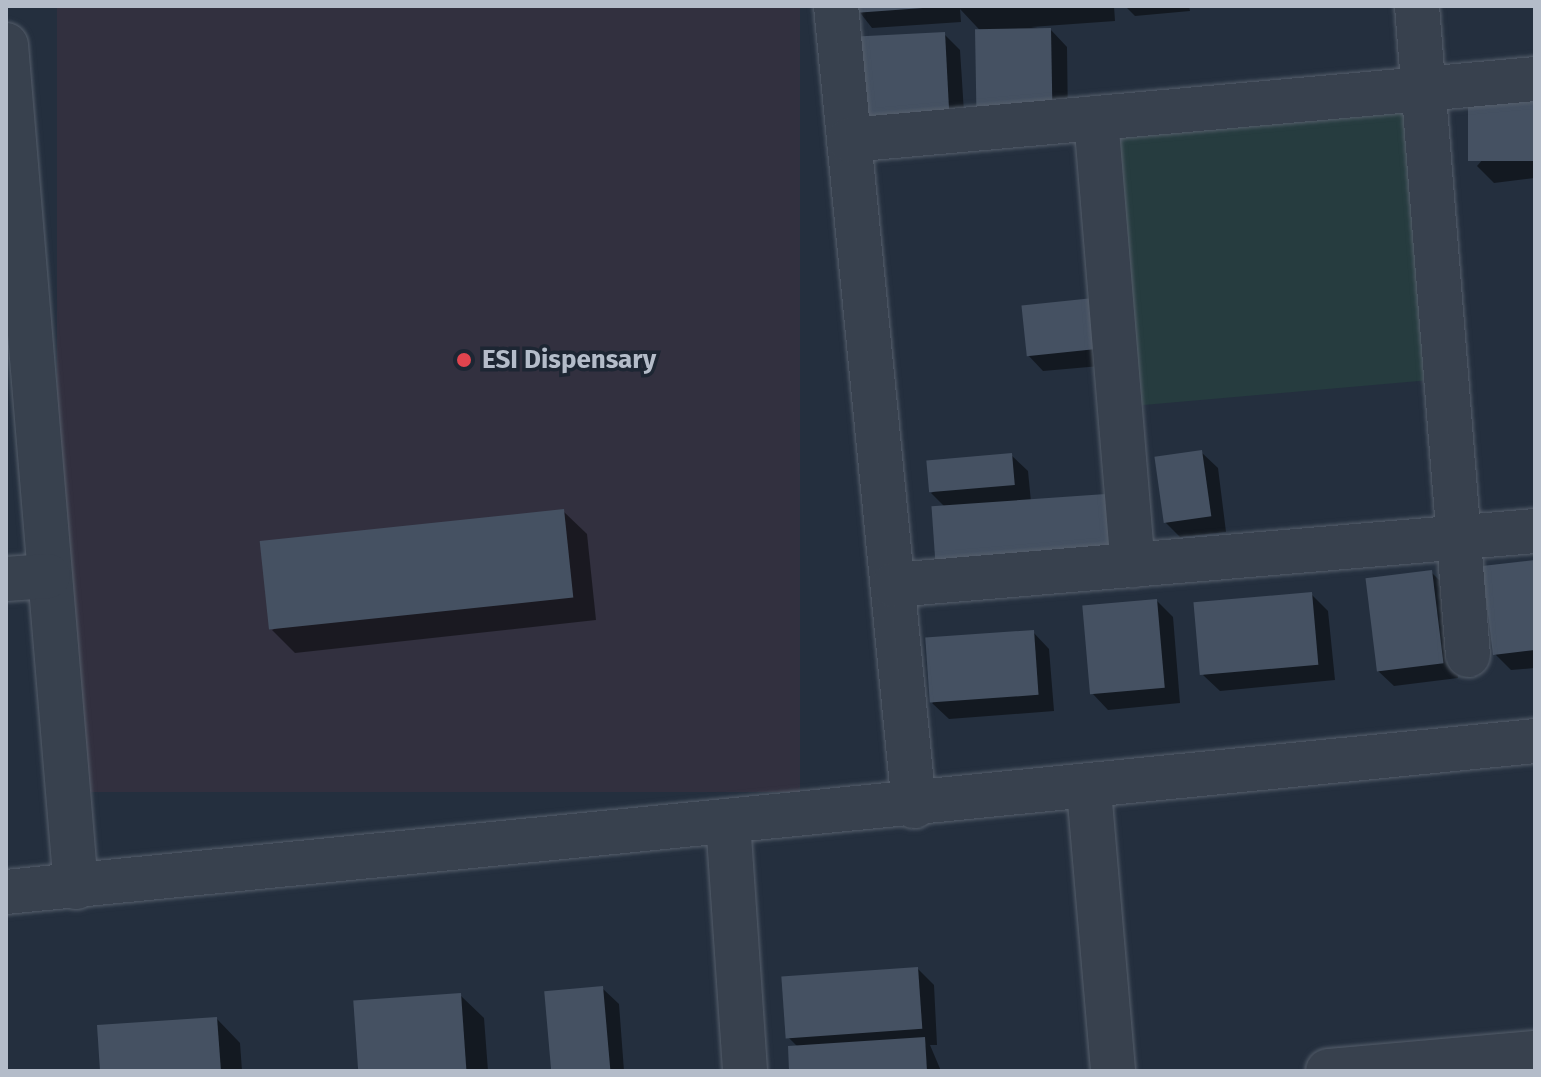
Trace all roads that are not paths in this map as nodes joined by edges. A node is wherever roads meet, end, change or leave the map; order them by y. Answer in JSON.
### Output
{"nodes":[{"id":1,"x":836,"y":6,"type":"edge"},
{"id":2,"x":1417,"y":6,"type":"edge"},
{"id":3,"x":6,"y":45,"type":"edge"},
{"id":4,"x":1535,"y":79,"type":"edge"},
{"id":5,"x":1423,"y":89,"type":"junction"},
{"id":6,"x":1096,"y":118,"type":"junction"},
{"id":7,"x":849,"y":140,"type":"junction"},
{"id":8,"x":1535,"y":531,"type":"edge"},
{"id":9,"x":1459,"y":538,"type":"junction"},
{"id":10,"x":1133,"y":565,"type":"junction"},
{"id":11,"x":27,"y":578,"type":"edge"},
{"id":12,"x":893,"y":585,"type":"junction"},
{"id":13,"x":1468,"y":655,"type":"dead end"},
{"id":14,"x":1535,"y":741,"type":"edge"},
{"id":15,"x":1089,"y":790,"type":"junction"},
{"id":16,"x":914,"y":806,"type":"junction"},
{"id":17,"x":728,"y":821,"type":"junction"},
{"id":18,"x":76,"y":887,"type":"junction"},
{"id":19,"x":6,"y":892,"type":"edge"},
{"id":20,"x":1535,"y":1053,"type":"edge"},
{"id":21,"x":745,"y":1071,"type":"edge"},
{"id":22,"x":1113,"y":1071,"type":"edge"},
{"id":23,"x":1328,"y":1071,"type":"edge"}],
"edges":[{"from":1,"to":7,"type":"street"},
{"from":2,"to":5,"type":"street"},
{"from":3,"to":11,"type":"street"},
{"from":4,"to":5,"type":"street"},
{"from":5,"to":6,"type":"street"},
{"from":5,"to":9,"type":"street"},
{"from":6,"to":7,"type":"street"},
{"from":6,"to":10,"type":"street"},
{"from":7,"to":12,"type":"street"},
{"from":8,"to":9,"type":"street"},
{"from":9,"to":10,"type":"street"},
{"from":9,"to":13,"type":"street"},
{"from":10,"to":12,"type":"street"},
{"from":11,"to":18,"type":"street"},
{"from":12,"to":16,"type":"street"},
{"from":14,"to":15,"type":"street"},
{"from":15,"to":16,"type":"street"},
{"from":15,"to":22,"type":"street"},
{"from":16,"to":17,"type":"street"},
{"from":17,"to":18,"type":"street"},
{"from":17,"to":21,"type":"street"},
{"from":18,"to":19,"type":"street"},
{"from":20,"to":23,"type":"street"}]}
